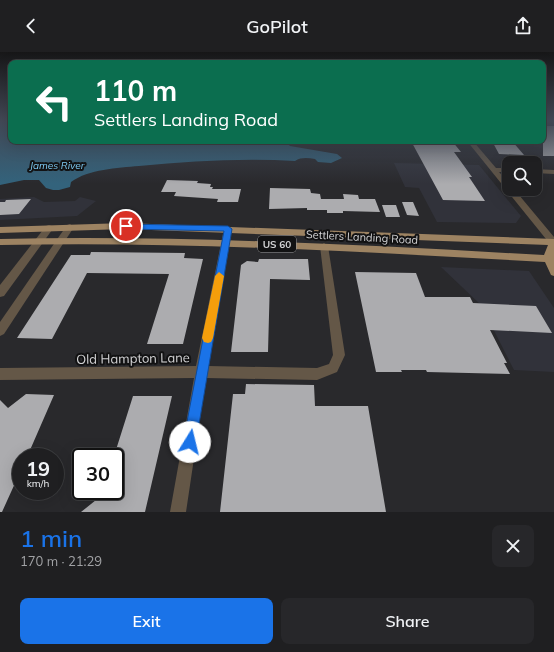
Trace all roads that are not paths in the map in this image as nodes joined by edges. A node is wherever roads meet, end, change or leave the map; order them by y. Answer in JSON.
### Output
{"nodes":[{"id":1,"x":472,"y":144,"type":"edge"},
{"id":2,"x":494,"y":170,"type":"junction"},
{"id":3,"x":502,"y":170,"type":"edge"},
{"id":4,"x":542,"y":171,"type":"edge"},
{"id":5,"x":554,"y":172,"type":"edge"},
{"id":6,"x":502,"y":180,"type":"edge"},
{"id":7,"x":515,"y":196,"type":"edge"},
{"id":8,"x":70,"y":227,"type":"junction"},
{"id":9,"x":49,"y":228,"type":"junction"},
{"id":10,"x":228,"y":229,"type":"junction"},
{"id":11,"x":0,"y":230,"type":"edge"},
{"id":12,"x":40,"y":240,"type":"junction"},
{"id":13,"x":61,"y":240,"type":"junction"},
{"id":14,"x":0,"y":242,"type":"edge"},
{"id":15,"x":554,"y":242,"type":"edge"},
{"id":16,"x":225,"y":243,"type":"junction"},
{"id":17,"x":324,"y":246,"type":"junction"},
{"id":18,"x":551,"y":258,"type":"edge"},
{"id":19,"x":554,"y":272,"type":"edge"},
{"id":20,"x":0,"y":293,"type":"edge"},
{"id":21,"x":0,"y":331,"type":"edge"},
{"id":22,"x":201,"y":372,"type":"junction"},
{"id":23,"x":0,"y":374,"type":"edge"},
{"id":24,"x":178,"y":512,"type":"edge"}],
"edges":[{"from":1,"to":2,"type":"street"},
{"from":2,"to":3,"type":"street"},
{"from":2,"to":6,"type":"street"},
{"from":4,"to":5,"type":"street"},
{"from":7,"to":15,"type":"street"},
{"from":8,"to":9,"type":"main road","name":"Settlers Landing Road","number":"US 60"},
{"from":8,"to":10,"type":"main road","name":"Settlers Landing Road","number":"US 60"},
{"from":8,"to":13,"type":"street"},
{"from":9,"to":11,"type":"main road","name":"Settlers Landing Road","number":"US 60"},
{"from":9,"to":12,"type":"street"},
{"from":10,"to":15,"type":"main road","name":"Settlers Landing Road","number":"US 60"},
{"from":10,"to":16,"type":"street"},
{"from":12,"to":13,"type":"main road","name":"Settlers Landing Road","number":"US 60"},
{"from":12,"to":14,"type":"main road","name":"Settlers Landing Road","number":"US 60"},
{"from":12,"to":20,"type":"street"},
{"from":13,"to":16,"type":"main road","name":"Settlers Landing Road","number":"US 60"},
{"from":13,"to":21,"type":"street"},
{"from":15,"to":18,"type":"main road"},
{"from":16,"to":17,"type":"main road","name":"Settlers Landing Road","number":"US 60"},
{"from":16,"to":22,"type":"street"},
{"from":17,"to":18,"type":"main road","name":"Settlers Landing Road","number":"US 60"},
{"from":17,"to":22,"type":"street","name":"Old Hampton Lane"},
{"from":18,"to":19,"type":"main road"},
{"from":22,"to":23,"type":"street","name":"Old Hampton Lane"},
{"from":22,"to":24,"type":"street"}]}
